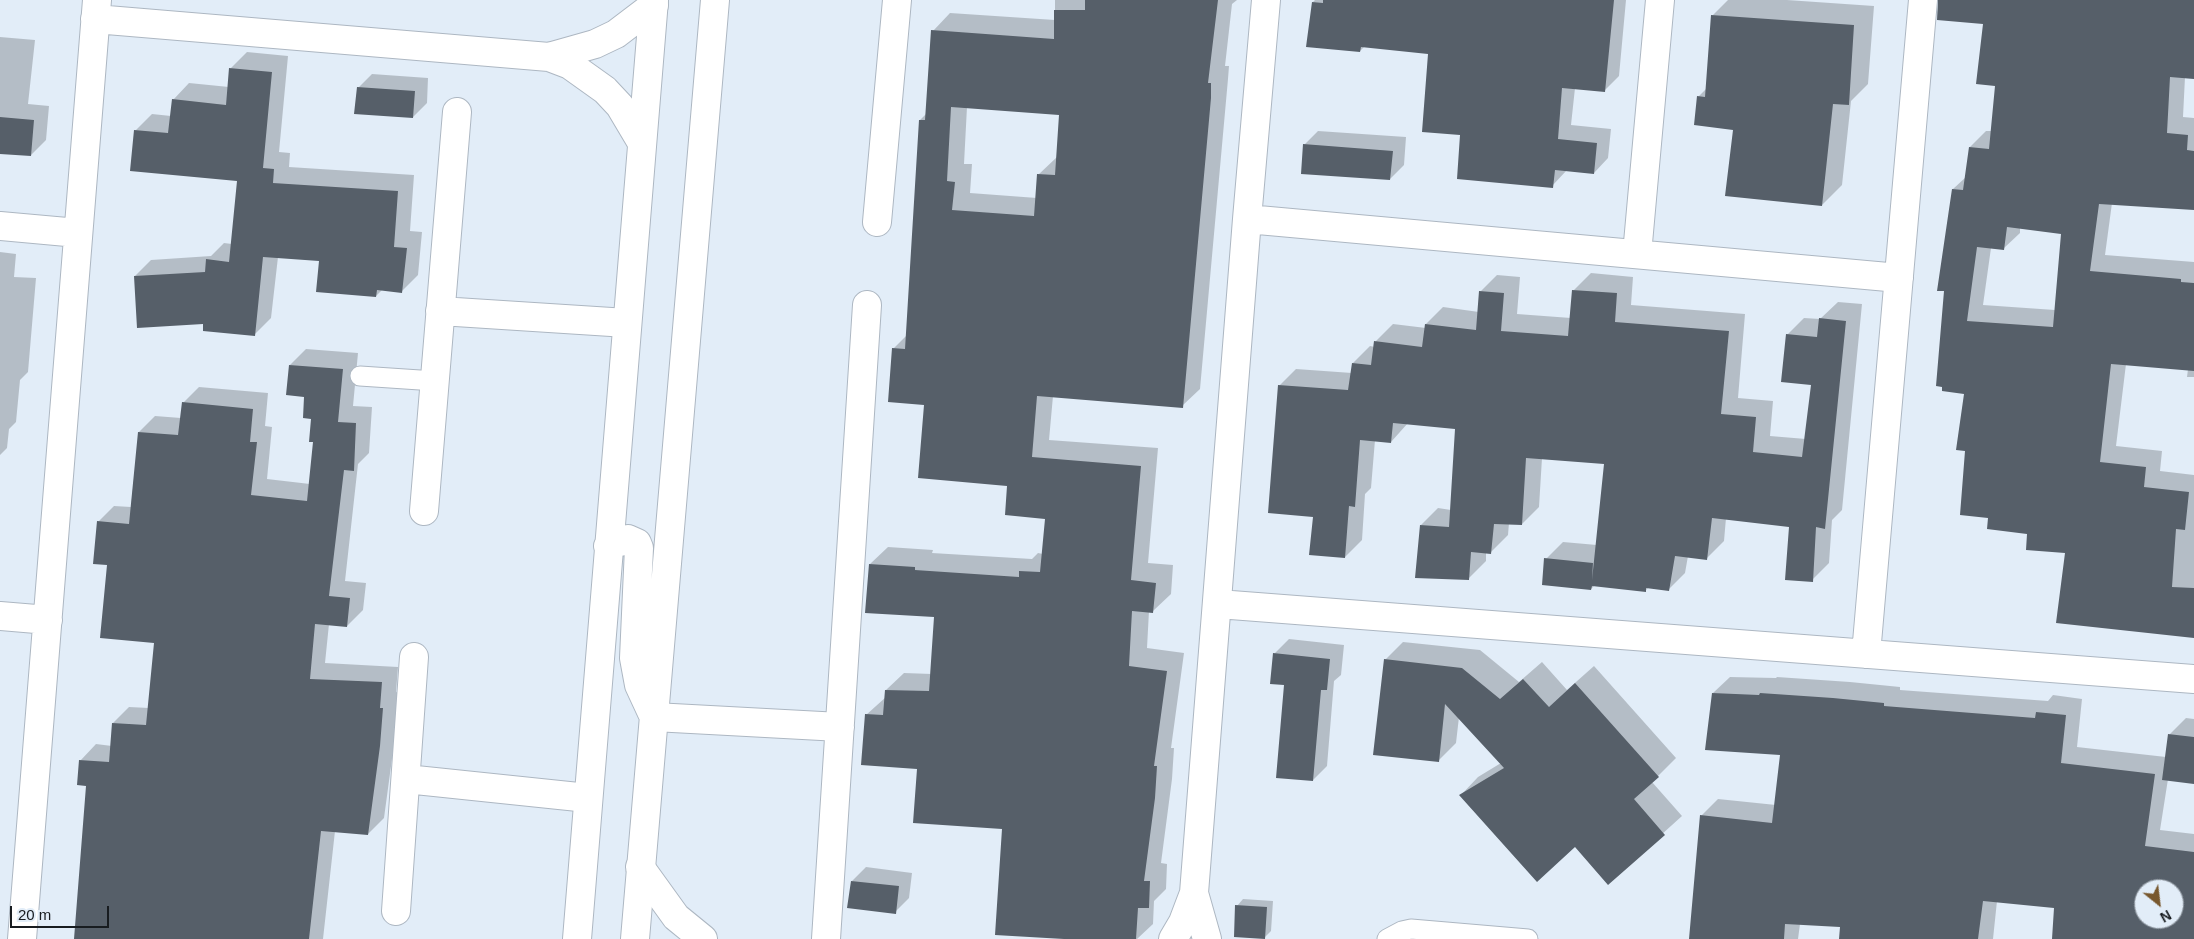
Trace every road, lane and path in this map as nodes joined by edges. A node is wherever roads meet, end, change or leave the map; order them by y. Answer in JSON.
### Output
{"nodes":[{"id":1,"x":715,"y":0,"type":"edge"},
{"id":2,"x":897,"y":0,"type":"edge"},
{"id":3,"x":1266,"y":0,"type":"edge"},
{"id":4,"x":1660,"y":0,"type":"edge"},
{"id":5,"x":1923,"y":0,"type":"edge"},
{"id":6,"x":654,"y":2,"type":"edge"},
{"id":7,"x":96,"y":9,"type":"edge"},
{"id":8,"x":549,"y":57,"type":"junction"},
{"id":9,"x":457,"y":112,"type":"dead end"},
{"id":10,"x":642,"y":143,"type":"junction"},
{"id":11,"x":1247,"y":219,"type":"junction"},
{"id":12,"x":877,"y":222,"type":"dead end"},
{"id":13,"x":0,"y":226,"type":"edge"},
{"id":14,"x":78,"y":233,"type":"junction"},
{"id":15,"x":1637,"y":254,"type":"junction"},
{"id":16,"x":1900,"y":278,"type":"junction"},
{"id":17,"x":866,"y":305,"type":"dead end"},
{"id":18,"x":440,"y":310,"type":"junction"},
{"id":19,"x":627,"y":323,"type":"junction"},
{"id":20,"x":360,"y":376,"type":"dead end"},
{"id":21,"x":435,"y":381,"type":"junction"},
{"id":22,"x":424,"y":512,"type":"dead end"},
{"id":23,"x":608,"y":546,"type":"junction"},
{"id":24,"x":1218,"y":604,"type":"junction"},
{"id":25,"x":0,"y":616,"type":"edge"},
{"id":26,"x":48,"y":620,"type":"junction"},
{"id":27,"x":1866,"y":654,"type":"junction"},
{"id":28,"x":414,"y":657,"type":"dead end"},
{"id":29,"x":2194,"y":679,"type":"edge"},
{"id":30,"x":654,"y":717,"type":"junction"},
{"id":31,"x":840,"y":728,"type":"junction"},
{"id":32,"x":406,"y":779,"type":"junction"},
{"id":33,"x":588,"y":798,"type":"junction"},
{"id":34,"x":640,"y":867,"type":"junction"},
{"id":35,"x":1194,"y":893,"type":"junction"},
{"id":36,"x":396,"y":911,"type":"dead end"},
{"id":37,"x":22,"y":939,"type":"edge"},
{"id":38,"x":577,"y":939,"type":"edge"},
{"id":39,"x":635,"y":939,"type":"edge"},
{"id":40,"x":703,"y":939,"type":"edge"},
{"id":41,"x":826,"y":939,"type":"edge"},
{"id":42,"x":1173,"y":939,"type":"edge"},
{"id":43,"x":1207,"y":939,"type":"edge"},
{"id":44,"x":1388,"y":939,"type":"edge"},
{"id":45,"x":1528,"y":939,"type":"edge"}],
"edges":[{"from":1,"to":30,"type":"street"},
{"from":2,"to":12,"type":"street"},
{"from":3,"to":11,"type":"street"},
{"from":4,"to":15,"type":"street"},
{"from":5,"to":16,"type":"street"},
{"from":6,"to":8,"type":"street"},
{"from":6,"to":10,"type":"street"},
{"from":7,"to":8,"type":"street"},
{"from":7,"to":14,"type":"street"},
{"from":8,"to":10,"type":"street"},
{"from":9,"to":18,"type":"street"},
{"from":10,"to":19,"type":"street"},
{"from":11,"to":15,"type":"street"},
{"from":11,"to":24,"type":"street"},
{"from":13,"to":14,"type":"street"},
{"from":14,"to":26,"type":"street"},
{"from":15,"to":16,"type":"street"},
{"from":16,"to":27,"type":"street"},
{"from":17,"to":31,"type":"street"},
{"from":18,"to":19,"type":"street"},
{"from":18,"to":21,"type":"street"},
{"from":19,"to":23,"type":"street"},
{"from":20,"to":21,"type":"lane"},
{"from":21,"to":22,"type":"street"},
{"from":23,"to":30,"type":"street"},
{"from":23,"to":33,"type":"street"},
{"from":24,"to":27,"type":"street"},
{"from":24,"to":35,"type":"street"},
{"from":25,"to":26,"type":"street"},
{"from":26,"to":37,"type":"street"},
{"from":27,"to":29,"type":"street"},
{"from":28,"to":32,"type":"street"},
{"from":30,"to":31,"type":"street"},
{"from":30,"to":34,"type":"street"},
{"from":31,"to":41,"type":"street"},
{"from":32,"to":33,"type":"street"},
{"from":32,"to":36,"type":"street"},
{"from":33,"to":38,"type":"street"},
{"from":34,"to":39,"type":"street"},
{"from":34,"to":40,"type":"street"},
{"from":35,"to":42,"type":"street"},
{"from":35,"to":43,"type":"street"},
{"from":44,"to":45,"type":"lane"}]}
